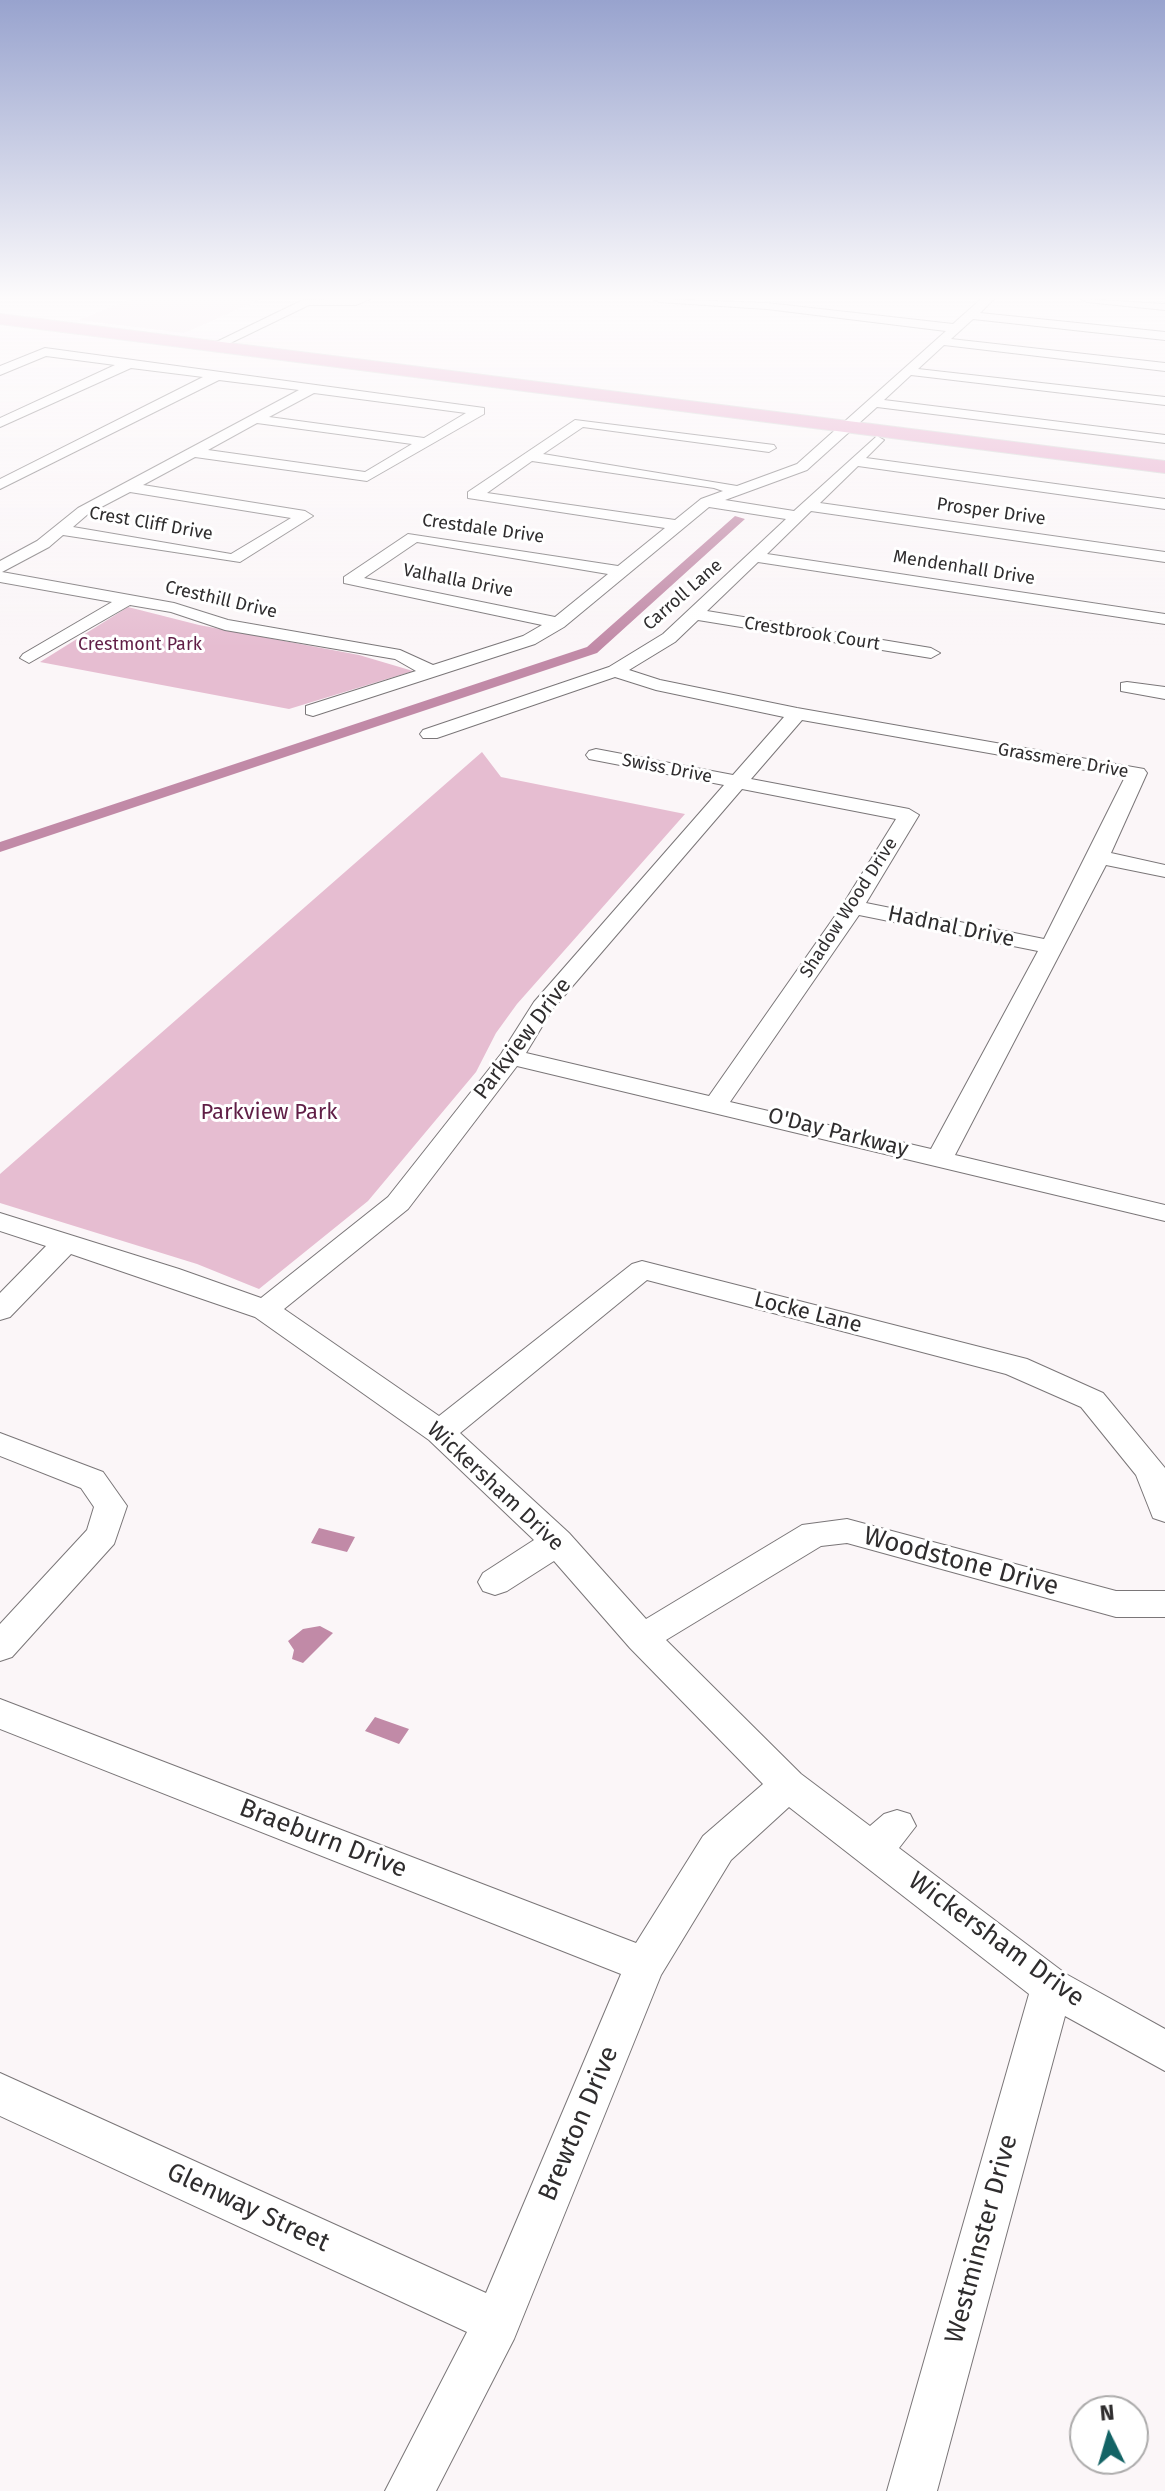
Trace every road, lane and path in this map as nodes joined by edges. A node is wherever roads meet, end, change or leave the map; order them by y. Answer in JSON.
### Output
{"nodes":[{"id":1,"x":138,"y":415,"type":"edge"},
{"id":2,"x":262,"y":415,"type":"edge"},
{"id":3,"x":472,"y":415,"type":"edge"},
{"id":4,"x":762,"y":415,"type":"edge"},
{"id":5,"x":858,"y":415,"type":"edge"},
{"id":6,"x":976,"y":415,"type":"edge"},
{"id":7,"x":255,"y":419,"type":"junction"},
{"id":8,"x":847,"y":426,"type":"junction"},
{"id":9,"x":1165,"y":439,"type":"edge"},
{"id":10,"x":877,"y":440,"type":"dead end"},
{"id":11,"x":425,"y":442,"type":"junction"},
{"id":12,"x":193,"y":452,"type":"junction"},
{"id":13,"x":531,"y":457,"type":"junction"},
{"id":14,"x":856,"y":461,"type":"junction"},
{"id":15,"x":0,"y":464,"type":"edge"},
{"id":16,"x":1165,"y":467,"type":"edge"},
{"id":17,"x":746,"y":468,"type":"junction"},
{"id":18,"x":32,"y":469,"type":"junction"},
{"id":19,"x":783,"y":476,"type":"junction"},
{"id":20,"x":0,"y":485,"type":"edge"},
{"id":21,"x":128,"y":487,"type":"junction"},
{"id":22,"x":735,"y":490,"type":"junction"},
{"id":23,"x":706,"y":502,"type":"junction"},
{"id":24,"x":1165,"y":504,"type":"edge"},
{"id":25,"x":804,"y":511,"type":"junction"},
{"id":26,"x":677,"y":525,"type":"junction"},
{"id":27,"x":60,"y":530,"type":"junction"},
{"id":28,"x":757,"y":557,"type":"junction"},
{"id":29,"x":1165,"y":557,"type":"edge"},
{"id":30,"x":0,"y":568,"type":"edge"},
{"id":31,"x":621,"y":571,"type":"junction"},
{"id":32,"x":0,"y":577,"type":"edge"},
{"id":33,"x":350,"y":580,"type":"joint"},
{"id":34,"x":127,"y":600,"type":"junction"},
{"id":35,"x":693,"y":614,"type":"junction"},
{"id":36,"x":1165,"y":619,"type":"edge"},
{"id":37,"x":558,"y":623,"type":"junction"},
{"id":38,"x":931,"y":653,"type":"dead end"},
{"id":39,"x":29,"y":658,"type":"dead end"},
{"id":40,"x":431,"y":671,"type":"junction"},
{"id":41,"x":615,"y":671,"type":"junction"},
{"id":42,"x":1127,"y":687,"type":"dead end"},
{"id":43,"x":1165,"y":693,"type":"edge"},
{"id":44,"x":313,"y":710,"type":"dead end"},
{"id":45,"x":797,"y":714,"type":"junction"},
{"id":46,"x":430,"y":734,"type":"dead end"},
{"id":47,"x":596,"y":755,"type":"dead end"},
{"id":48,"x":737,"y":782,"type":"junction"},
{"id":49,"x":1099,"y":857,"type":"junction"},
{"id":50,"x":1165,"y":871,"type":"edge"},
{"id":51,"x":853,"y":907,"type":"junction"},
{"id":52,"x":1050,"y":947,"type":"junction"},
{"id":53,"x":511,"y":1057,"type":"junction"},
{"id":54,"x":716,"y":1104,"type":"junction"},
{"id":55,"x":940,"y":1158,"type":"junction"},
{"id":56,"x":1165,"y":1213,"type":"edge"},
{"id":57,"x":0,"y":1222,"type":"edge"},
{"id":58,"x":65,"y":1243,"type":"junction"},
{"id":59,"x":0,"y":1310,"type":"edge"},
{"id":60,"x":265,"y":1310,"type":"junction"},
{"id":61,"x":440,"y":1432,"type":"junction"},
{"id":62,"x":0,"y":1444,"type":"edge"},
{"id":63,"x":1158,"y":1471,"type":"edge"},
{"id":64,"x":1165,"y":1510,"type":"edge"},
{"id":65,"x":557,"y":1542,"type":"junction"},
{"id":66,"x":495,"y":1582,"type":"dead end"},
{"id":67,"x":1165,"y":1604,"type":"edge"},
{"id":68,"x":642,"y":1638,"type":"junction"},
{"id":69,"x":0,"y":1647,"type":"edge"},
{"id":70,"x":0,"y":1714,"type":"edge"},
{"id":71,"x":788,"y":1785,"type":"junction"},
{"id":72,"x":645,"y":1965,"type":"junction"},
{"id":73,"x":1052,"y":1987,"type":"junction"},
{"id":74,"x":1165,"y":2051,"type":"edge"},
{"id":75,"x":0,"y":2094,"type":"edge"},
{"id":76,"x":497,"y":2322,"type":"junction"},
{"id":77,"x":410,"y":2491,"type":"edge"},
{"id":78,"x":912,"y":2491,"type":"edge"}],
"edges":[{"from":1,"to":18,"type":"street"},
{"from":2,"to":7,"type":"street"},
{"from":3,"to":11,"type":"street"},
{"from":4,"to":8,"type":"main road"},
{"from":5,"to":8,"type":"street"},
{"from":6,"to":9,"type":"street"},
{"from":7,"to":11,"type":"street"},
{"from":7,"to":12,"type":"street"},
{"from":8,"to":16,"type":"main road"},
{"from":8,"to":19,"type":"street"},
{"from":10,"to":14,"type":"street","name":"Carroll Lane"},
{"from":11,"to":12,"type":"street"},
{"from":12,"to":21,"type":"street"},
{"from":13,"to":17,"type":"street"},
{"from":13,"to":22,"type":"street"},
{"from":13,"to":26,"type":"street"},
{"from":14,"to":24,"type":"street"},
{"from":14,"to":25,"type":"street","name":"Carroll Lane"},
{"from":15,"to":18,"type":"street"},
{"from":17,"to":19,"type":"street"},
{"from":17,"to":22,"type":"street"},
{"from":18,"to":20,"type":"street"},
{"from":19,"to":22,"type":"street"},
{"from":21,"to":27,"type":"street"},
{"from":21,"to":27,"type":"street","name":"Crest Cliff Drive"},
{"from":22,"to":23,"type":"street"},
{"from":23,"to":25,"type":"street","name":"Prosper Drive"},
{"from":23,"to":26,"type":"street"},
{"from":25,"to":28,"type":"street","name":"Carroll Lane"},
{"from":25,"to":29,"type":"street","name":"Prosper Drive"},
{"from":26,"to":31,"type":"street"},
{"from":27,"to":30,"type":"street"},
{"from":28,"to":35,"type":"street","name":"Carroll Lane"},
{"from":28,"to":36,"type":"street","name":"Mendenhall Drive"},
{"from":31,"to":33,"type":"street","name":"Crestdale Drive"},
{"from":31,"to":37,"type":"street"},
{"from":32,"to":34,"type":"street","name":"Cresthill Drive"},
{"from":33,"to":37,"type":"street","name":"Valhalla Drive"},
{"from":34,"to":39,"type":"street"},
{"from":34,"to":40,"type":"street","name":"Cresthill Drive"},
{"from":35,"to":38,"type":"street","name":"Crestbrook Court"},
{"from":35,"to":41,"type":"street","name":"Carroll Lane"},
{"from":37,"to":40,"type":"street"},
{"from":40,"to":44,"type":"street"},
{"from":41,"to":45,"type":"street","name":"Grassmere Drive"},
{"from":41,"to":46,"type":"street","name":"Carroll Lane"},
{"from":42,"to":43,"type":"street"},
{"from":45,"to":48,"type":"street","name":"Parkview Drive"},
{"from":45,"to":49,"type":"street","name":"Grassmere Drive"},
{"from":47,"to":48,"type":"street","name":"Swiss Drive"},
{"from":48,"to":51,"type":"street","name":"Shadow Wood Drive"},
{"from":48,"to":53,"type":"street","name":"Parkview Drive"},
{"from":49,"to":50,"type":"street"},
{"from":49,"to":52,"type":"street","name":"Grassmere Drive"},
{"from":51,"to":52,"type":"street","name":"Hadnal Drive"},
{"from":51,"to":54,"type":"street","name":"Shadow Wood Drive"},
{"from":52,"to":55,"type":"street","name":"Grassmere Drive"},
{"from":53,"to":54,"type":"street","name":"O'Day Parkway"},
{"from":53,"to":60,"type":"street","name":"Parkview Drive"},
{"from":54,"to":55,"type":"street","name":"O'Day Parkway"},
{"from":55,"to":56,"type":"street","name":"O'Day Parkway"},
{"from":57,"to":58,"type":"street","name":"Wickersham Drive"},
{"from":58,"to":59,"type":"street"},
{"from":58,"to":60,"type":"street","name":"Wickersham Drive"},
{"from":60,"to":61,"type":"street","name":"Wickersham Drive"},
{"from":61,"to":63,"type":"street","name":"Locke Lane"},
{"from":61,"to":65,"type":"street","name":"Wickersham Drive"},
{"from":62,"to":69,"type":"street"},
{"from":63,"to":64,"type":"street","name":"Locke Lane"},
{"from":65,"to":66,"type":"street"},
{"from":65,"to":68,"type":"street","name":"Wickersham Drive"},
{"from":67,"to":68,"type":"street","name":"Woodstone Drive"},
{"from":68,"to":71,"type":"street","name":"Wickersham Drive"},
{"from":70,"to":72,"type":"street","name":"Braeburn Drive"},
{"from":71,"to":72,"type":"street","name":"Brewton Drive"},
{"from":71,"to":73,"type":"street","name":"Wickersham Drive"},
{"from":72,"to":76,"type":"street","name":"Brewton Drive"},
{"from":73,"to":74,"type":"street","name":"Wickersham Drive"},
{"from":73,"to":78,"type":"street","name":"Westminster Drive"},
{"from":75,"to":76,"type":"street","name":"Glenway Street"},
{"from":76,"to":77,"type":"street","name":"Brewton Drive"}]}
